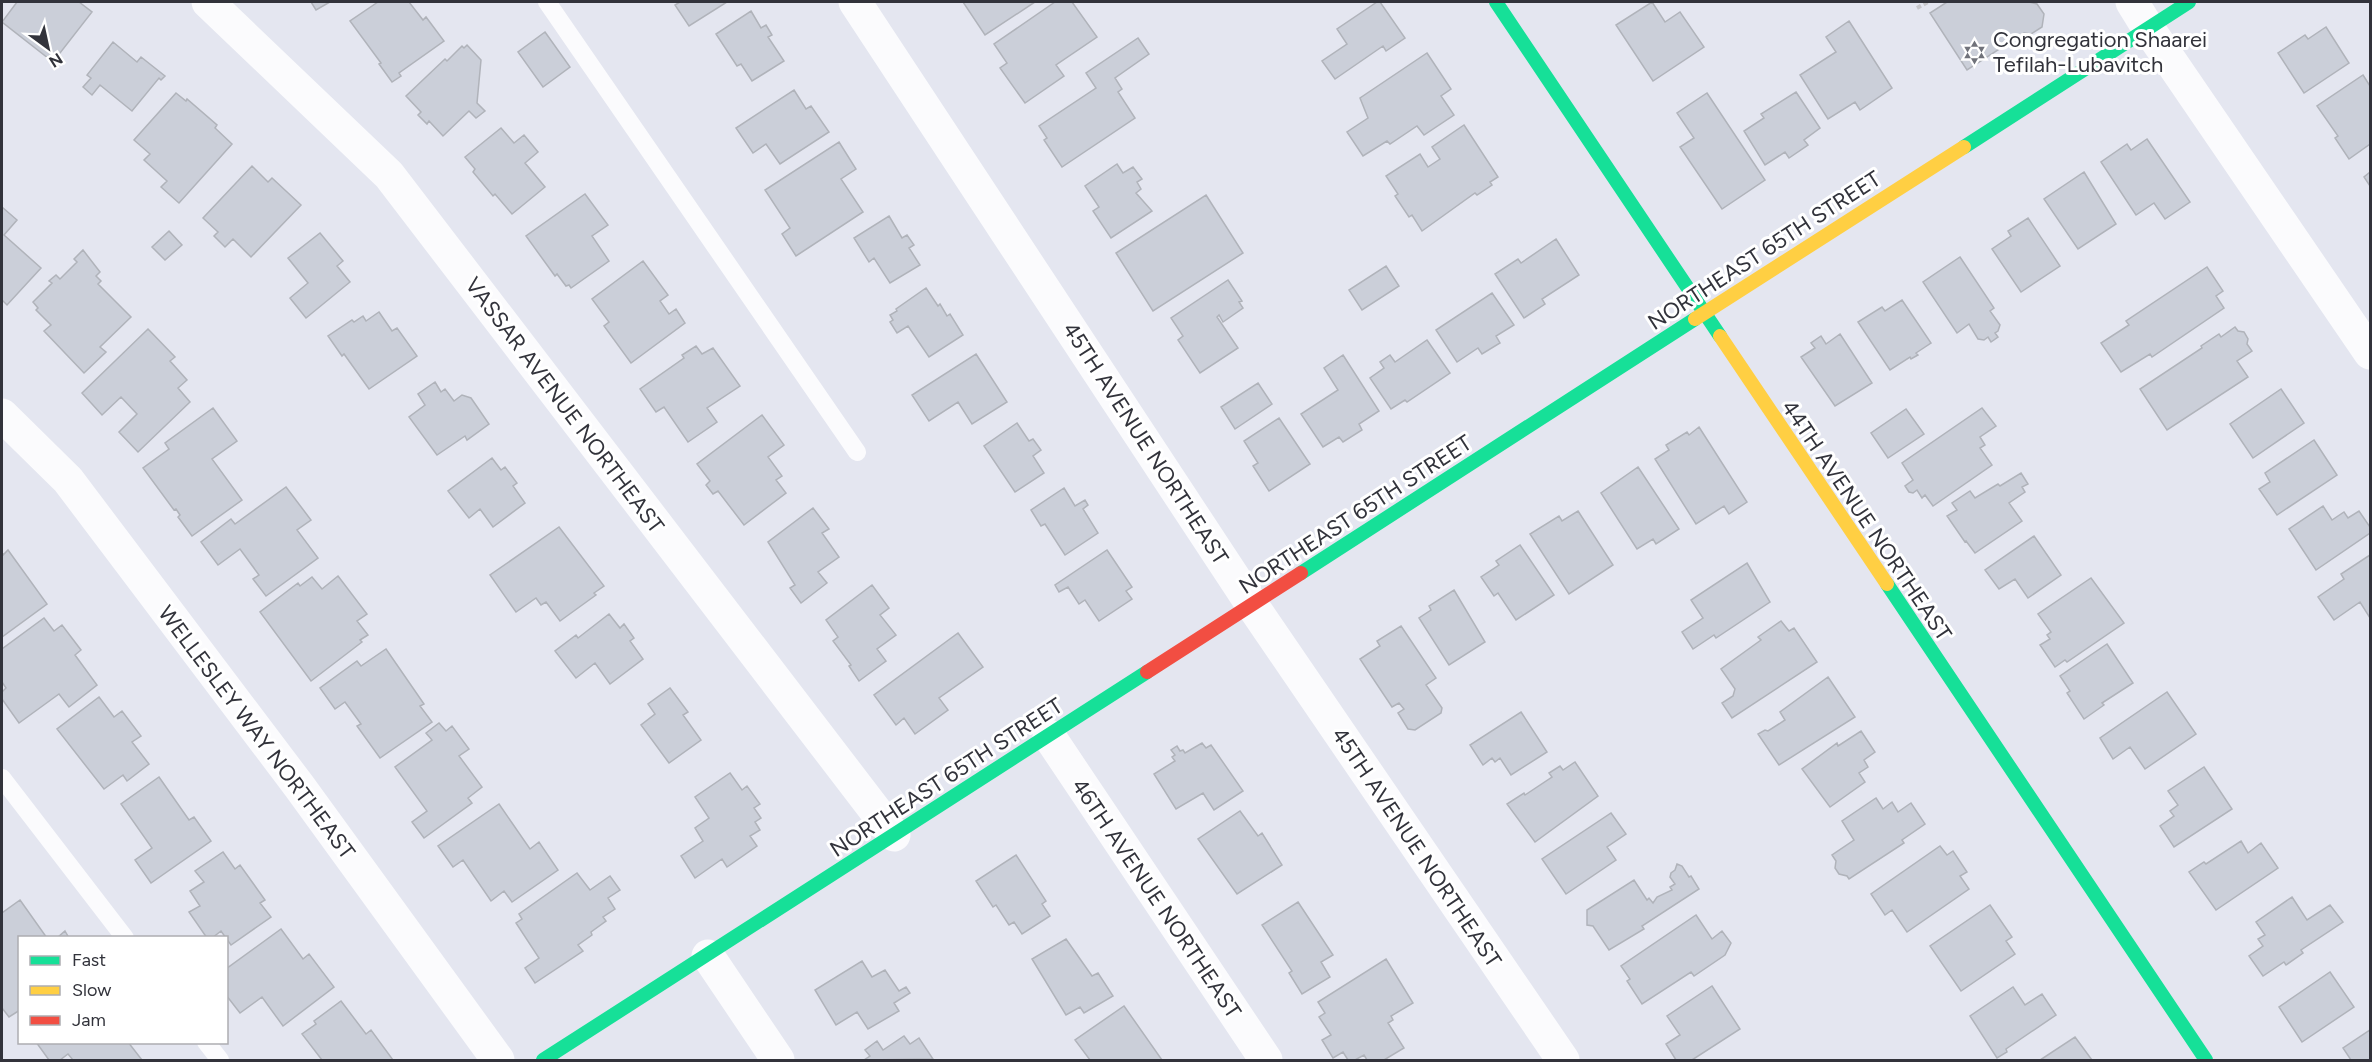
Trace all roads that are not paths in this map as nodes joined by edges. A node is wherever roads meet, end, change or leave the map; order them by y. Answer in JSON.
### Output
{"nodes":[{"id":1,"x":208,"y":2,"type":"edge"},
{"id":2,"x":547,"y":2,"type":"edge"},
{"id":3,"x":855,"y":2,"type":"edge"},
{"id":4,"x":1496,"y":2,"type":"edge"},
{"id":5,"x":2189,"y":2,"type":"edge"},
{"id":6,"x":2140,"y":15,"type":"edge"},
{"id":7,"x":1704,"y":314,"type":"junction"},
{"id":8,"x":2370,"y":353,"type":"edge"},
{"id":9,"x":2,"y":415,"type":"edge"},
{"id":10,"x":857,"y":452,"type":"dead end"},
{"id":11,"x":1252,"y":605,"type":"junction"},
{"id":12,"x":1049,"y":736,"type":"junction"},
{"id":13,"x":2,"y":778,"type":"edge"},
{"id":14,"x":894,"y":835,"type":"junction"},
{"id":15,"x":123,"y":936,"type":"edge"},
{"id":16,"x":708,"y":956,"type":"junction"},
{"id":17,"x":208,"y":1044,"type":"edge"},
{"id":18,"x":220,"y":1060,"type":"edge"},
{"id":19,"x":498,"y":1060,"type":"edge"},
{"id":20,"x":543,"y":1060,"type":"edge"},
{"id":21,"x":778,"y":1060,"type":"edge"},
{"id":22,"x":1266,"y":1060,"type":"edge"},
{"id":23,"x":1563,"y":1060,"type":"edge"},
{"id":24,"x":2206,"y":1060,"type":"edge"}],
"edges":[{"from":1,"to":14,"type":"street","name":"VASSAR AVENUE NORTHEAST"},
{"from":2,"to":10,"type":"lane"},
{"from":3,"to":11,"type":"street","name":"45TH AVENUE NORTHEAST"},
{"from":4,"to":7,"type":"main road","name":"44TH AVENUE NORTHEAST"},
{"from":5,"to":6,"type":"main road","name":"NORTHEAST 65TH STREET"},
{"from":6,"to":7,"type":"main road","name":"NORTHEAST 65TH STREET"},
{"from":6,"to":8,"type":"street"},
{"from":7,"to":11,"type":"main road","name":"NORTHEAST 65TH STREET"},
{"from":7,"to":24,"type":"main road","name":"44TH AVENUE NORTHEAST"},
{"from":9,"to":19,"type":"street","name":"WELLESLEY WAY NORTHEAST"},
{"from":11,"to":12,"type":"main road","name":"NORTHEAST 65TH STREET"},
{"from":11,"to":23,"type":"street","name":"45TH AVENUE NORTHEAST"},
{"from":12,"to":14,"type":"main road","name":"NORTHEAST 65TH STREET"},
{"from":12,"to":22,"type":"street","name":"46TH AVENUE NORTHEAST"},
{"from":13,"to":15,"type":"lane"},
{"from":14,"to":16,"type":"main road","name":"NORTHEAST 65TH STREET"},
{"from":16,"to":20,"type":"main road","name":"NORTHEAST 65TH STREET"},
{"from":16,"to":21,"type":"street"},
{"from":17,"to":18,"type":"lane"}]}
